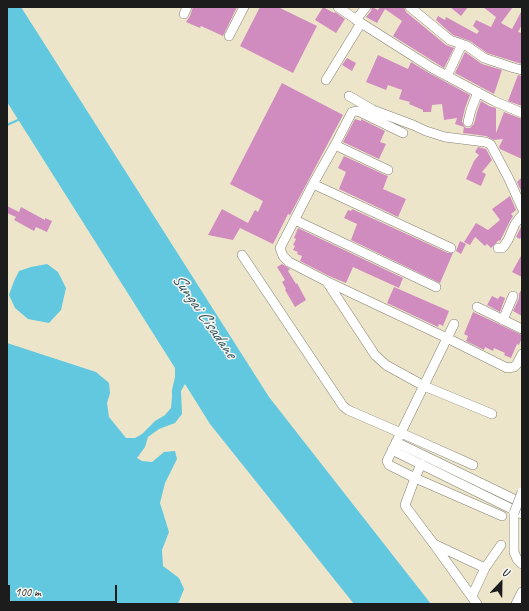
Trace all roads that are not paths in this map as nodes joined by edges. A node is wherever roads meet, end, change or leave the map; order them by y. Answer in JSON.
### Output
{"nodes":[{"id":1,"x":244,"y":7,"type":"edge"},
{"id":2,"x":338,"y":7,"type":"edge"},
{"id":3,"x":366,"y":7,"type":"edge"},
{"id":4,"x":410,"y":7,"type":"edge"},
{"id":5,"x":358,"y":22,"type":"junction"},
{"id":6,"x":229,"y":36,"type":"dead end"},
{"id":7,"x":462,"y":44,"type":"junction"},
{"id":8,"x":522,"y":70,"type":"edge"},
{"id":9,"x":446,"y":76,"type":"junction"},
{"id":10,"x":326,"y":80,"type":"dead end"},
{"id":11,"x":478,"y":92,"type":"junction"},
{"id":12,"x":349,"y":96,"type":"dead end"},
{"id":13,"x":522,"y":113,"type":"edge"},
{"id":14,"x":468,"y":122,"type":"dead end"},
{"id":15,"x":403,"y":133,"type":"dead end"},
{"id":16,"x":335,"y":146,"type":"junction"},
{"id":17,"x":388,"y":170,"type":"dead end"},
{"id":18,"x":313,"y":184,"type":"junction"},
{"id":19,"x":522,"y":208,"type":"edge"},
{"id":20,"x":522,"y":215,"type":"edge"},
{"id":21,"x":295,"y":220,"type":"junction"},
{"id":22,"x":451,"y":248,"type":"dead end"},
{"id":23,"x":498,"y":248,"type":"dead end"},
{"id":24,"x":242,"y":255,"type":"dead end"},
{"id":25,"x":326,"y":281,"type":"junction"},
{"id":26,"x":436,"y":287,"type":"dead end"},
{"id":27,"x":513,"y":296,"type":"dead end"},
{"id":28,"x":477,"y":307,"type":"dead end"},
{"id":29,"x":503,"y":320,"type":"junction"},
{"id":30,"x":454,"y":324,"type":"dead end"},
{"id":31,"x":522,"y":329,"type":"edge"},
{"id":32,"x":447,"y":338,"type":"junction"},
{"id":33,"x":522,"y":354,"type":"edge"},
{"id":34,"x":424,"y":386,"type":"junction"},
{"id":35,"x":492,"y":414,"type":"dead end"},
{"id":36,"x":401,"y":433,"type":"junction"},
{"id":37,"x":394,"y":446,"type":"junction"},
{"id":38,"x":421,"y":464,"type":"junction"},
{"id":39,"x":473,"y":465,"type":"dead end"},
{"id":40,"x":415,"y":478,"type":"junction"},
{"id":41,"x":522,"y":492,"type":"edge"},
{"id":42,"x":522,"y":503,"type":"edge"},
{"id":43,"x":518,"y":514,"type":"edge"},
{"id":44,"x":502,"y":516,"type":"dead end"},
{"id":45,"x":433,"y":543,"type":"junction"},
{"id":46,"x":501,"y":545,"type":"dead end"},
{"id":47,"x":522,"y":564,"type":"edge"},
{"id":48,"x":485,"y":568,"type":"junction"},
{"id":49,"x":522,"y":592,"type":"edge"},
{"id":50,"x":475,"y":600,"type":"edge"},
{"id":51,"x":516,"y":604,"type":"edge"}],
"edges":[{"from":1,"to":6,"type":"street"},
{"from":2,"to":5,"type":"street"},
{"from":3,"to":5,"type":"street"},
{"from":4,"to":7,"type":"street"},
{"from":5,"to":9,"type":"street"},
{"from":5,"to":10,"type":"street"},
{"from":7,"to":8,"type":"street"},
{"from":7,"to":9,"type":"street"},
{"from":9,"to":11,"type":"street"},
{"from":11,"to":13,"type":"street"},
{"from":11,"to":14,"type":"street"},
{"from":12,"to":19,"type":"street"},
{"from":15,"to":16,"type":"street"},
{"from":16,"to":17,"type":"street"},
{"from":16,"to":18,"type":"street"},
{"from":18,"to":21,"type":"street"},
{"from":18,"to":22,"type":"street"},
{"from":20,"to":23,"type":"street"},
{"from":21,"to":25,"type":"street"},
{"from":21,"to":26,"type":"street"},
{"from":24,"to":36,"type":"street"},
{"from":25,"to":32,"type":"street"},
{"from":25,"to":34,"type":"street"},
{"from":27,"to":29,"type":"street"},
{"from":28,"to":29,"type":"street"},
{"from":29,"to":31,"type":"street"},
{"from":30,"to":32,"type":"street"},
{"from":32,"to":33,"type":"street"},
{"from":32,"to":34,"type":"street"},
{"from":34,"to":35,"type":"street"},
{"from":34,"to":36,"type":"street"},
{"from":36,"to":37,"type":"street"},
{"from":36,"to":39,"type":"street"},
{"from":37,"to":38,"type":"street"},
{"from":37,"to":40,"type":"street"},
{"from":37,"to":42,"type":"street"},
{"from":38,"to":40,"type":"street"},
{"from":38,"to":43,"type":"street"},
{"from":40,"to":44,"type":"street"},
{"from":40,"to":45,"type":"street"},
{"from":41,"to":43,"type":"street","bridge":true},
{"from":43,"to":47,"type":"street"},
{"from":45,"to":48,"type":"street"},
{"from":45,"to":50,"type":"street"},
{"from":46,"to":48,"type":"street"},
{"from":48,"to":50,"type":"street"},
{"from":49,"to":51,"type":"street"}]}
